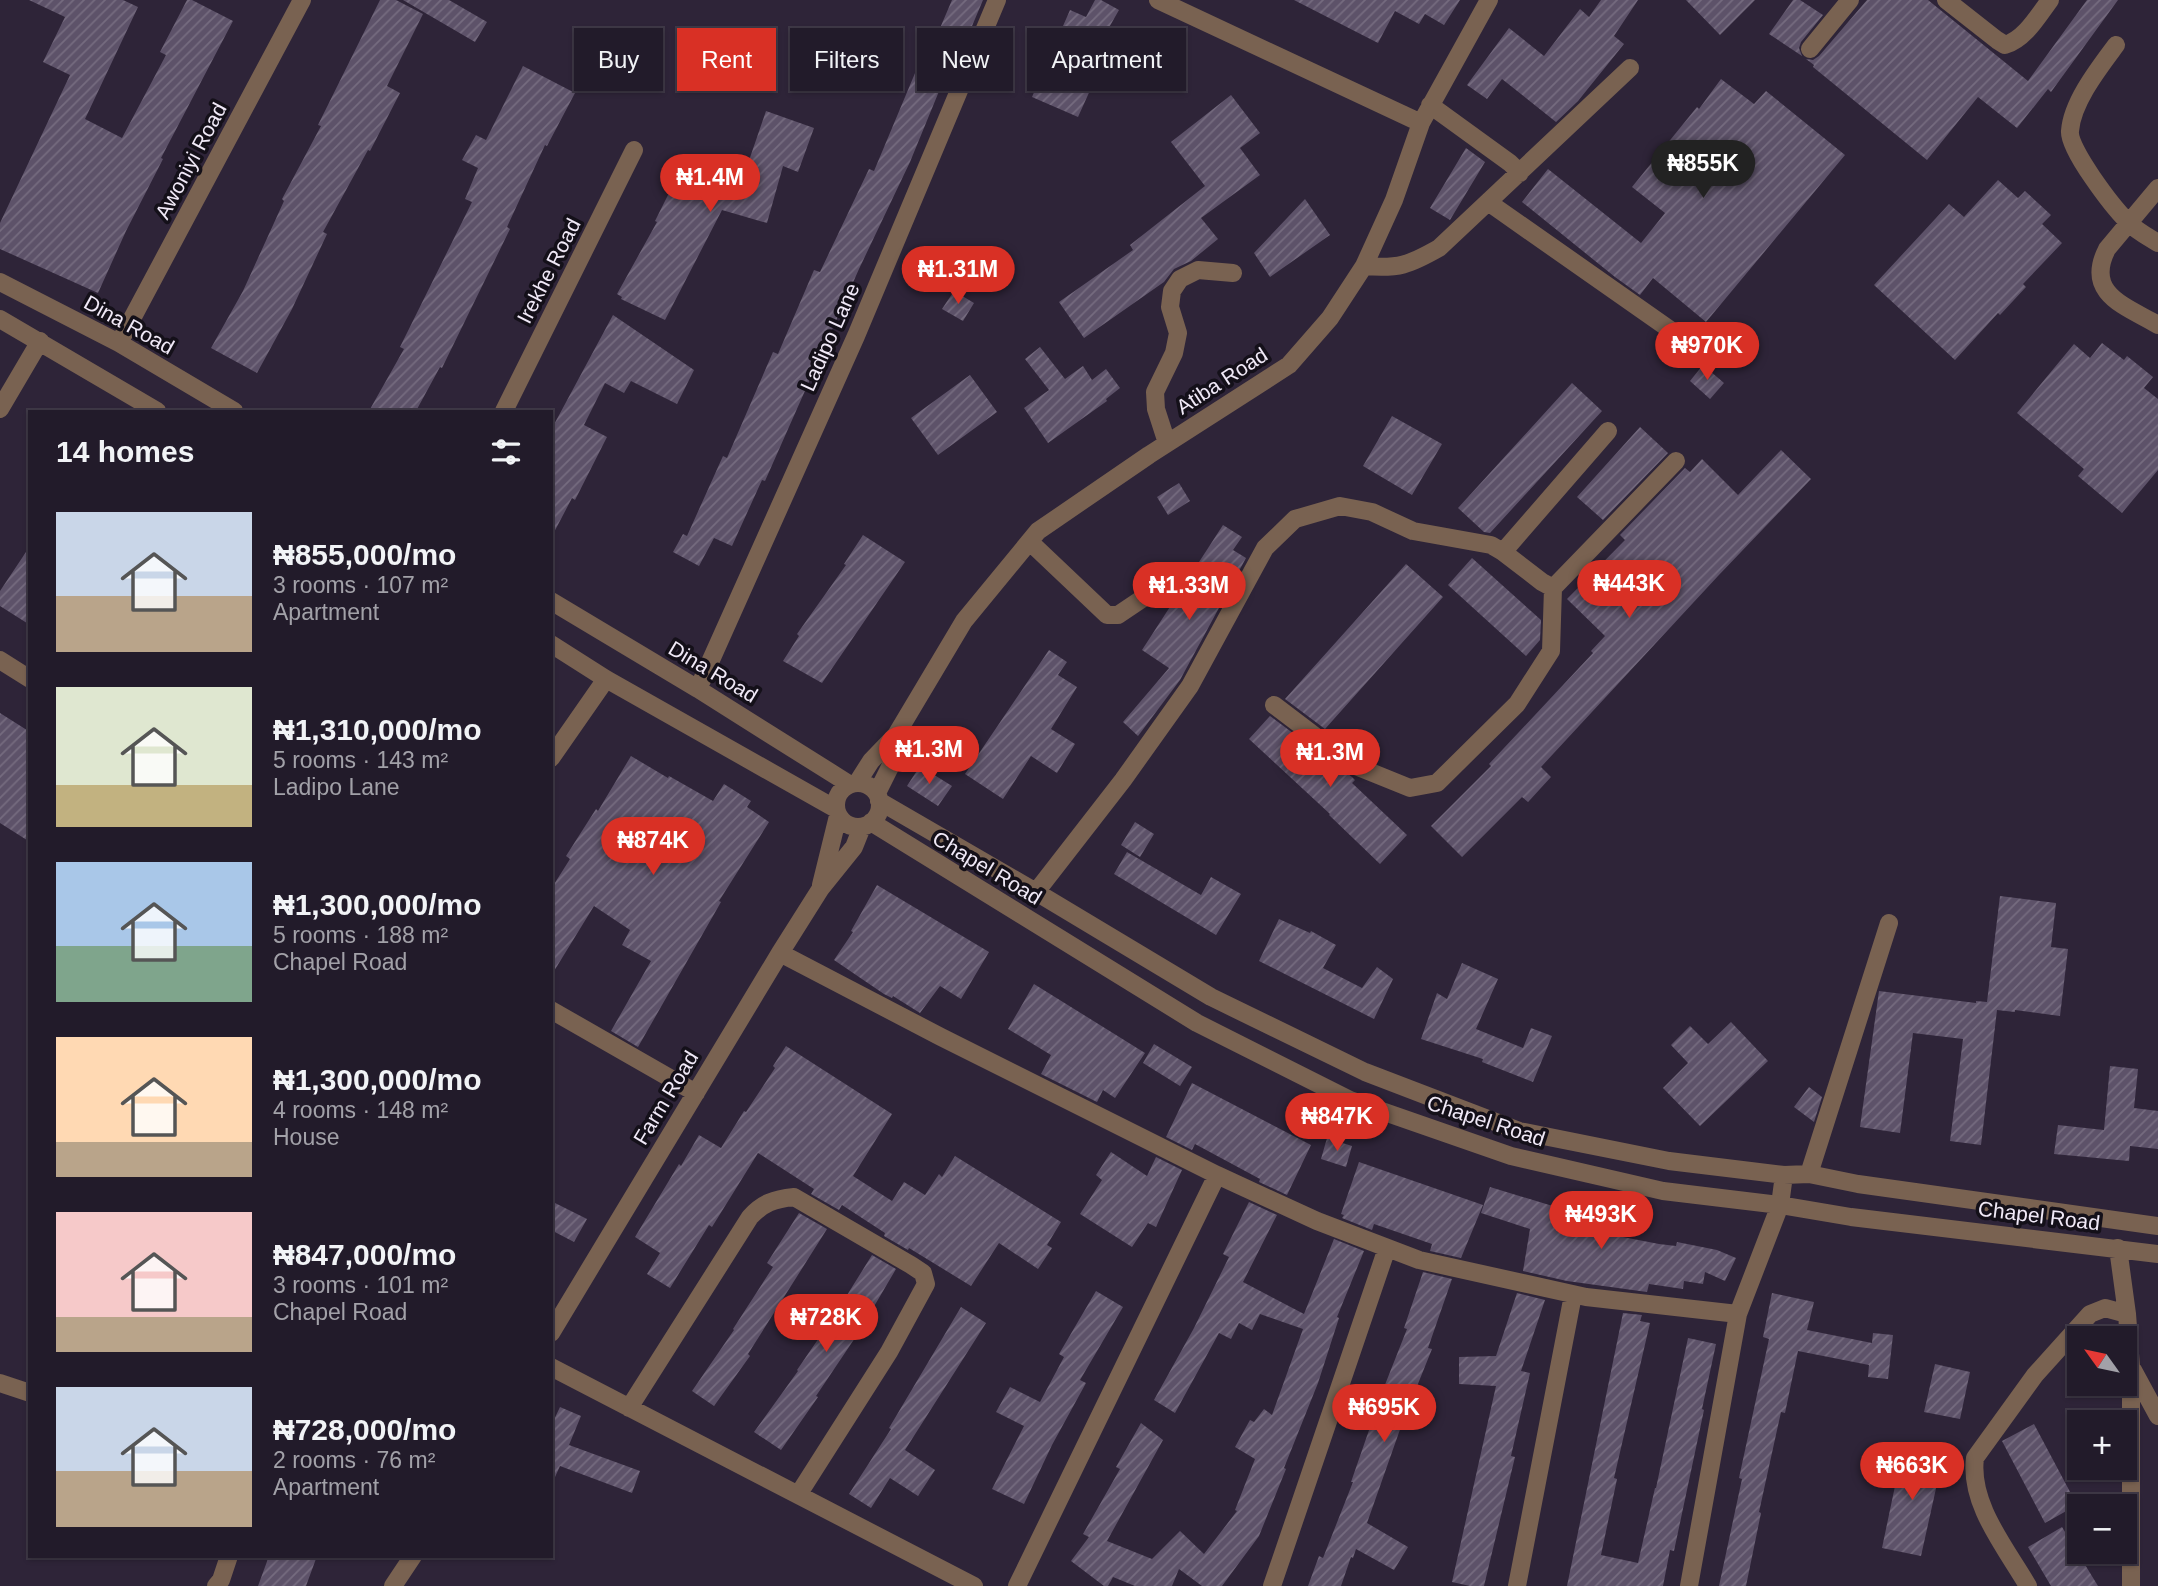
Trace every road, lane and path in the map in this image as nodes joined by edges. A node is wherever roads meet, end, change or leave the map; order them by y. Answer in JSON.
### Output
{"nodes":[{"id":1,"x":302,"y":0,"type":"edge"},
{"id":2,"x":997,"y":0,"type":"edge"},
{"id":3,"x":1158,"y":0,"type":"edge"},
{"id":4,"x":1489,"y":0,"type":"edge"},
{"id":5,"x":1850,"y":0,"type":"edge"},
{"id":6,"x":1946,"y":0,"type":"edge"},
{"id":7,"x":2050,"y":0,"type":"edge"},
{"id":8,"x":2116,"y":46,"type":"dead end"},
{"id":9,"x":1810,"y":49,"type":"dead end"},
{"id":10,"x":1630,"y":68,"type":"dead end"},
{"id":11,"x":1430,"y":105,"type":"junction"},
{"id":12,"x":1421,"y":123,"type":"junction"},
{"id":13,"x":635,"y":150,"type":"dead end"},
{"id":14,"x":1520,"y":173,"type":"junction"},
{"id":15,"x":2158,"y":188,"type":"edge"},
{"id":16,"x":1488,"y":202,"type":"junction"},
{"id":17,"x":2128,"y":223,"type":"junction"},
{"id":18,"x":2158,"y":243,"type":"edge"},
{"id":19,"x":1364,"y":266,"type":"junction"},
{"id":20,"x":1233,"y":273,"type":"dead end"},
{"id":21,"x":0,"y":282,"type":"edge"},
{"id":22,"x":0,"y":319,"type":"edge"},
{"id":23,"x":2158,"y":325,"type":"edge"},
{"id":24,"x":40,"y":341,"type":"junction"},
{"id":25,"x":119,"y":343,"type":"junction"},
{"id":26,"x":1699,"y":350,"type":"dead end"},
{"id":27,"x":0,"y":409,"type":"edge"},
{"id":28,"x":156,"y":410,"type":"edge"},
{"id":29,"x":232,"y":410,"type":"edge"},
{"id":30,"x":505,"y":410,"type":"edge"},
{"id":31,"x":1608,"y":431,"type":"dead end"},
{"id":32,"x":1167,"y":443,"type":"junction"},
{"id":33,"x":1676,"y":461,"type":"dead end"},
{"id":34,"x":1030,"y":541,"type":"junction"},
{"id":35,"x":1503,"y":552,"type":"junction"},
{"id":36,"x":1172,"y":578,"type":"dead end"},
{"id":37,"x":1553,"y":588,"type":"junction"},
{"id":38,"x":553,"y":602,"type":"edge"},
{"id":39,"x":553,"y":645,"type":"edge"},
{"id":40,"x":0,"y":660,"type":"edge"},
{"id":41,"x":28,"y":678,"type":"edge"},
{"id":42,"x":606,"y":679,"type":"junction"},
{"id":43,"x":698,"y":689,"type":"junction"},
{"id":44,"x":1274,"y":705,"type":"dead end"},
{"id":45,"x":896,"y":735,"type":"junction"},
{"id":46,"x":553,"y":755,"type":"edge"},
{"id":47,"x":853,"y":784,"type":"junction"},
{"id":48,"x":878,"y":797,"type":"junction"},
{"id":49,"x":837,"y":813,"type":"junction"},
{"id":50,"x":866,"y":825,"type":"junction"},
{"id":51,"x":821,"y":888,"type":"junction"},
{"id":52,"x":1036,"y":892,"type":"junction"},
{"id":53,"x":1889,"y":923,"type":"dead end"},
{"id":54,"x":780,"y":953,"type":"junction"},
{"id":55,"x":553,"y":1011,"type":"edge"},
{"id":56,"x":696,"y":1093,"type":"junction"},
{"id":57,"x":1809,"y":1174,"type":"junction"},
{"id":58,"x":1217,"y":1175,"type":"junction"},
{"id":59,"x":1784,"y":1175,"type":"junction"},
{"id":60,"x":1780,"y":1205,"type":"junction"},
{"id":61,"x":2158,"y":1226,"type":"edge"},
{"id":62,"x":1387,"y":1248,"type":"junction"},
{"id":63,"x":2118,"y":1248,"type":"junction"},
{"id":64,"x":2158,"y":1254,"type":"edge"},
{"id":65,"x":1573,"y":1295,"type":"junction"},
{"id":66,"x":1738,"y":1314,"type":"junction"},
{"id":67,"x":2127,"y":1314,"type":"junction"},
{"id":68,"x":2128,"y":1326,"type":"edge"},
{"id":69,"x":553,"y":1330,"type":"edge"},
{"id":70,"x":553,"y":1368,"type":"edge"},
{"id":71,"x":2137,"y":1378,"type":"edge"},
{"id":72,"x":0,"y":1383,"type":"edge"},
{"id":73,"x":28,"y":1392,"type":"edge"},
{"id":74,"x":2131,"y":1396,"type":"edge"},
{"id":75,"x":629,"y":1408,"type":"junction"},
{"id":76,"x":2158,"y":1416,"type":"edge"},
{"id":77,"x":798,"y":1495,"type":"junction"},
{"id":78,"x":228,"y":1558,"type":"edge"},
{"id":79,"x":412,"y":1558,"type":"edge"},
{"id":80,"x":216,"y":1586,"type":"edge"},
{"id":81,"x":393,"y":1586,"type":"edge"},
{"id":82,"x":974,"y":1586,"type":"edge"},
{"id":83,"x":1017,"y":1586,"type":"edge"},
{"id":84,"x":1272,"y":1586,"type":"edge"},
{"id":85,"x":1517,"y":1586,"type":"edge"},
{"id":86,"x":1689,"y":1586,"type":"edge"},
{"id":87,"x":2028,"y":1586,"type":"edge"},
{"id":88,"x":2131,"y":1586,"type":"edge"}],
"edges":[{"from":1,"to":25,"type":"street","name":"Awoniyi Road"},
{"from":2,"to":43,"type":"street","name":"Ladipo Lane"},
{"from":3,"to":12,"type":"street"},
{"from":4,"to":11,"type":"street","name":"Atiba Road"},
{"from":5,"to":9,"type":"street"},
{"from":6,"to":7,"type":"street"},
{"from":8,"to":17,"type":"street"},
{"from":10,"to":14,"type":"street"},
{"from":11,"to":12,"type":"street","name":"Atiba Road"},
{"from":11,"to":14,"type":"street"},
{"from":12,"to":19,"type":"street","name":"Atiba Road"},
{"from":13,"to":30,"type":"street","name":"Irekhe Road"},
{"from":14,"to":16,"type":"street"},
{"from":15,"to":17,"type":"street"},
{"from":16,"to":19,"type":"street"},
{"from":16,"to":26,"type":"street"},
{"from":17,"to":18,"type":"street"},
{"from":17,"to":23,"type":"street"},
{"from":19,"to":32,"type":"street","name":"Atiba Road"},
{"from":20,"to":32,"type":"street"},
{"from":21,"to":25,"type":"street","name":"Dina Road"},
{"from":22,"to":24,"type":"street"},
{"from":24,"to":27,"type":"street"},
{"from":24,"to":28,"type":"street"},
{"from":25,"to":29,"type":"street","name":"Dina Road"},
{"from":31,"to":35,"type":"street"},
{"from":32,"to":34,"type":"street","name":"Atiba Road"},
{"from":33,"to":37,"type":"street"},
{"from":34,"to":36,"type":"street"},
{"from":34,"to":45,"type":"street","name":"Atiba Road"},
{"from":35,"to":37,"type":"street"},
{"from":35,"to":52,"type":"street"},
{"from":37,"to":44,"type":"street"},
{"from":38,"to":43,"type":"street","name":"Dina Road"},
{"from":39,"to":42,"type":"street"},
{"from":40,"to":41,"type":"street"},
{"from":42,"to":46,"type":"street"},
{"from":42,"to":49,"type":"street"},
{"from":43,"to":47,"type":"street","name":"Dina Road"},
{"from":45,"to":47,"type":"street","name":"Atiba Road"},
{"from":45,"to":48,"type":"street","name":"Atiba Road"},
{"from":47,"to":48,"type":"street"},
{"from":47,"to":49,"type":"street"},
{"from":48,"to":50,"type":"street"},
{"from":48,"to":52,"type":"street","name":"Chapel Road"},
{"from":49,"to":50,"type":"street"},
{"from":49,"to":51,"type":"street","name":"Farm Road"},
{"from":50,"to":51,"type":"street","name":"Farm Road"},
{"from":50,"to":60,"type":"street","name":"Chapel Road"},
{"from":51,"to":54,"type":"street","name":"Farm Road"},
{"from":52,"to":59,"type":"street","name":"Chapel Road"},
{"from":53,"to":57,"type":"street"},
{"from":54,"to":56,"type":"street","name":"Farm Road"},
{"from":54,"to":58,"type":"street"},
{"from":55,"to":56,"type":"street"},
{"from":56,"to":69,"type":"street","name":"Farm Road"},
{"from":57,"to":59,"type":"street","name":"Chapel Road"},
{"from":57,"to":61,"type":"street","name":"Chapel Road"},
{"from":58,"to":62,"type":"street"},
{"from":58,"to":83,"type":"street"},
{"from":59,"to":60,"type":"street"},
{"from":60,"to":63,"type":"street","name":"Chapel Road"},
{"from":60,"to":66,"type":"street"},
{"from":62,"to":65,"type":"street"},
{"from":62,"to":84,"type":"street"},
{"from":63,"to":64,"type":"street","name":"Chapel Road"},
{"from":63,"to":67,"type":"street"},
{"from":65,"to":66,"type":"street"},
{"from":65,"to":85,"type":"street"},
{"from":66,"to":86,"type":"street"},
{"from":67,"to":68,"type":"street"},
{"from":67,"to":87,"type":"street"},
{"from":70,"to":75,"type":"street"},
{"from":71,"to":76,"type":"street"},
{"from":72,"to":73,"type":"street"},
{"from":74,"to":88,"type":"street"},
{"from":75,"to":77,"type":"street"},
{"from":75,"to":77,"type":"street"},
{"from":77,"to":82,"type":"street"},
{"from":78,"to":80,"type":"street"},
{"from":79,"to":81,"type":"street"}]}
